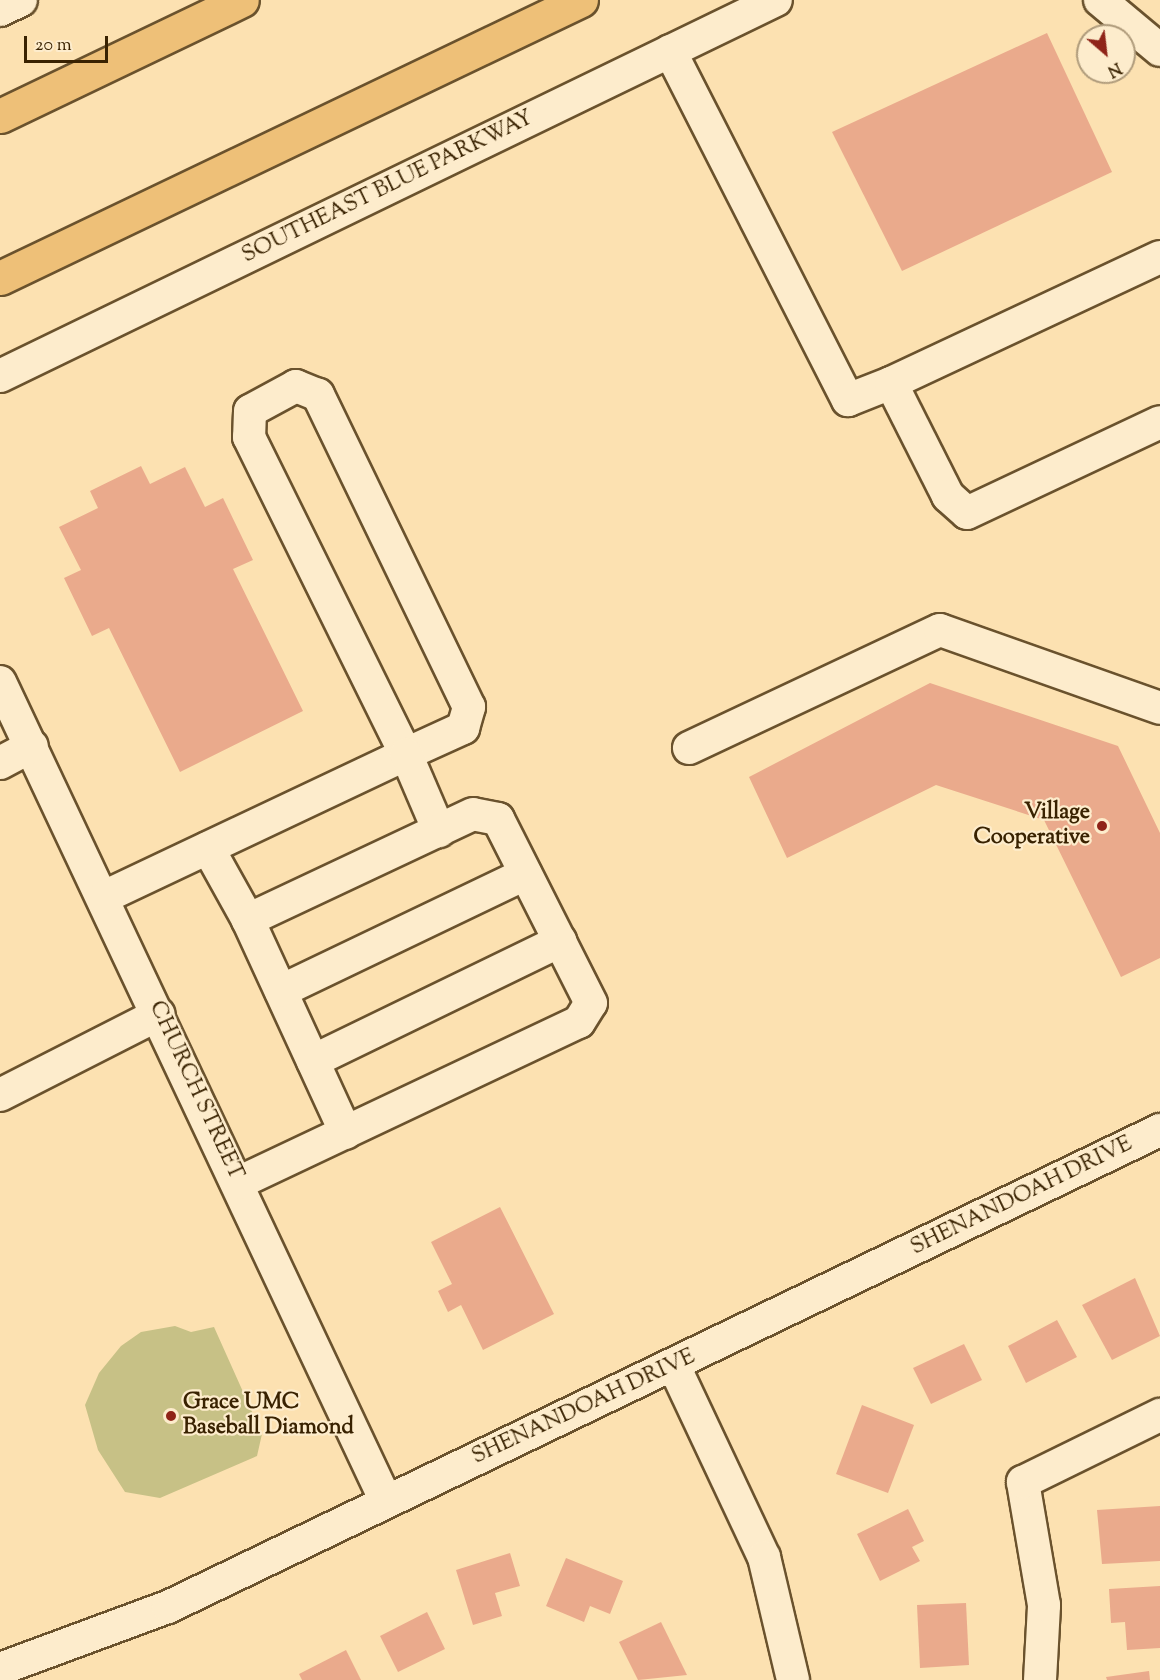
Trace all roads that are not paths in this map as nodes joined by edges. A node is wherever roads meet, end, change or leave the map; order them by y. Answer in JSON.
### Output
{"nodes":[{"id":1,"x":21,"y":0,"type":"edge"},
{"id":2,"x":242,"y":0,"type":"edge"},
{"id":3,"x":581,"y":0,"type":"edge"},
{"id":4,"x":776,"y":0,"type":"edge"},
{"id":5,"x":1100,"y":0,"type":"edge"},
{"id":6,"x":0,"y":10,"type":"edge"},
{"id":7,"x":1160,"y":50,"type":"edge"},
{"id":8,"x":670,"y":51,"type":"junction"},
{"id":9,"x":0,"y":116,"type":"edge"},
{"id":10,"x":1160,"y":257,"type":"edge"},
{"id":11,"x":0,"y":278,"type":"edge"},
{"id":12,"x":0,"y":376,"type":"edge"},
{"id":13,"x":891,"y":383,"type":"junction"},
{"id":14,"x":1160,"y":422,"type":"edge"},
{"id":15,"x":0,"y":682,"type":"edge"},
{"id":16,"x":1160,"y":708,"type":"edge"},
{"id":17,"x":32,"y":746,"type":"junction"},
{"id":18,"x":689,"y":748,"type":"dead end"},
{"id":19,"x":406,"y":754,"type":"junction"},
{"id":20,"x":0,"y":763,"type":"edge"},
{"id":21,"x":439,"y":831,"type":"junction"},
{"id":22,"x":208,"y":848,"type":"junction"},
{"id":23,"x":525,"y":874,"type":"junction"},
{"id":24,"x":104,"y":897,"type":"junction"},
{"id":25,"x":248,"y":920,"type":"junction"},
{"id":26,"x":560,"y":941,"type":"junction"},
{"id":27,"x":281,"y":991,"type":"junction"},
{"id":28,"x":159,"y":1014,"type":"junction"},
{"id":29,"x":313,"y":1060,"type":"junction"},
{"id":30,"x":6,"y":1087,"type":"edge"},
{"id":31,"x":1160,"y":1130,"type":"edge"},
{"id":32,"x":346,"y":1133,"type":"junction"},
{"id":33,"x":238,"y":1183,"type":"junction"},
{"id":34,"x":674,"y":1366,"type":"junction"},
{"id":35,"x":1160,"y":1414,"type":"edge"},
{"id":36,"x":386,"y":1501,"type":"junction"},
{"id":37,"x":0,"y":1669,"type":"edge"},
{"id":38,"x":794,"y":1680,"type":"edge"},
{"id":39,"x":1040,"y":1680,"type":"edge"}],
"edges":[{"from":1,"to":6,"type":"street"},
{"from":2,"to":9,"type":"highway"},
{"from":3,"to":11,"type":"highway"},
{"from":4,"to":8,"type":"street","name":"SOUTHEAST BLUE PARKWAY"},
{"from":5,"to":7,"type":"street"},
{"from":8,"to":12,"type":"street","name":"SOUTHEAST BLUE PARKWAY"},
{"from":8,"to":13,"type":"street"},
{"from":10,"to":13,"type":"street"},
{"from":13,"to":14,"type":"street"},
{"from":15,"to":17,"type":"street","name":"CHURCH STREET"},
{"from":16,"to":18,"type":"street"},
{"from":17,"to":20,"type":"street"},
{"from":17,"to":24,"type":"street","name":"CHURCH STREET"},
{"from":19,"to":19,"type":"street"},
{"from":19,"to":21,"type":"street"},
{"from":19,"to":22,"type":"street"},
{"from":21,"to":23,"type":"street"},
{"from":21,"to":25,"type":"street"},
{"from":22,"to":24,"type":"street"},
{"from":22,"to":25,"type":"street"},
{"from":23,"to":26,"type":"street"},
{"from":23,"to":27,"type":"street"},
{"from":24,"to":28,"type":"street","name":"CHURCH STREET"},
{"from":25,"to":27,"type":"street"},
{"from":26,"to":29,"type":"street"},
{"from":26,"to":32,"type":"street"},
{"from":27,"to":29,"type":"street"},
{"from":28,"to":30,"type":"street"},
{"from":28,"to":33,"type":"street","name":"CHURCH STREET"},
{"from":29,"to":32,"type":"street"},
{"from":31,"to":34,"type":"street","name":"SHENANDOAH DRIVE"},
{"from":32,"to":33,"type":"street"},
{"from":33,"to":36,"type":"street","name":"CHURCH STREET"},
{"from":34,"to":36,"type":"street","name":"SHENANDOAH DRIVE"},
{"from":34,"to":38,"type":"street"},
{"from":35,"to":39,"type":"street"},
{"from":36,"to":37,"type":"street","name":"SHENANDOAH DRIVE"}]}
